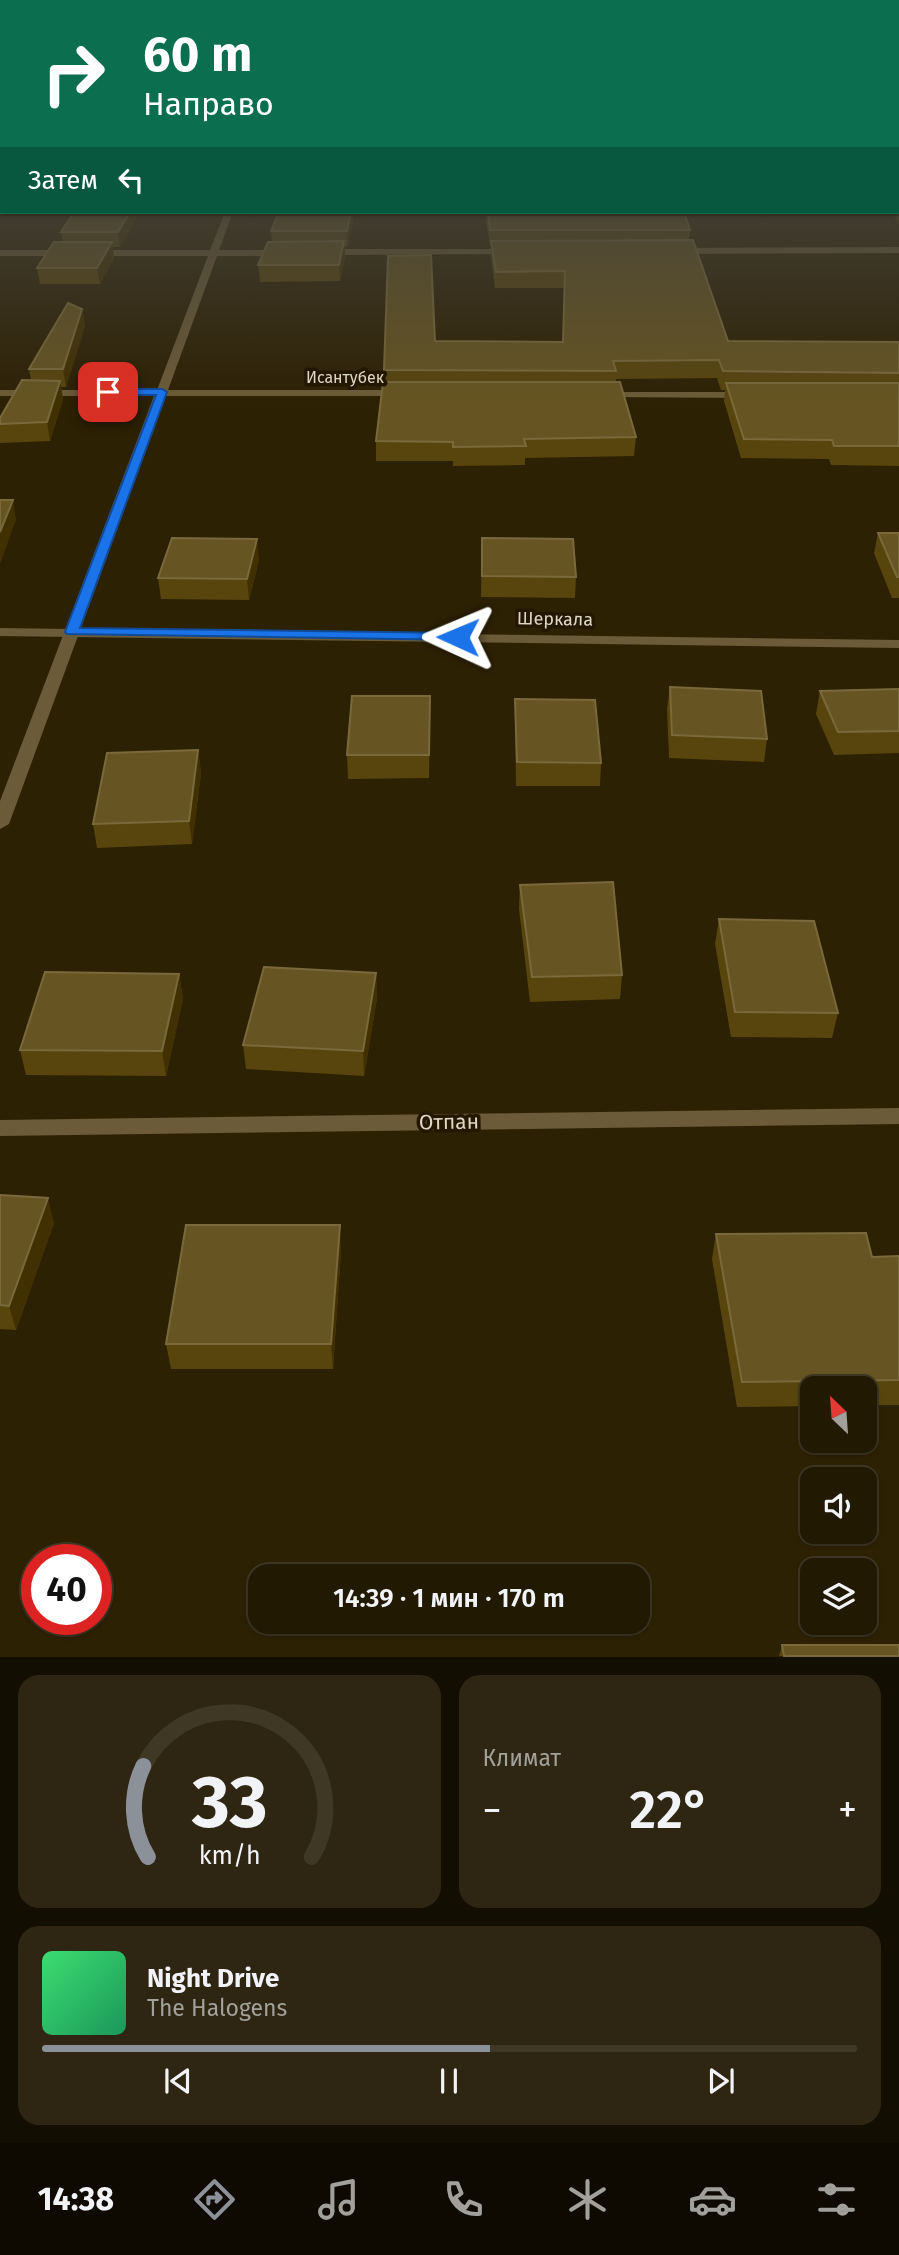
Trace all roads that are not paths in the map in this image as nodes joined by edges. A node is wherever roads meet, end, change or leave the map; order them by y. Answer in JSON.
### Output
{"nodes":[{"id":1,"x":216,"y":248,"type":"edge"},
{"id":2,"x":899,"y":250,"type":"edge"},
{"id":3,"x":521,"y":251,"type":"edge"},
{"id":4,"x":661,"y":251,"type":"edge"},
{"id":5,"x":0,"y":253,"type":"edge"},
{"id":6,"x":214,"y":253,"type":"junction"},
{"id":7,"x":298,"y":253,"type":"edge"},
{"id":8,"x":312,"y":253,"type":"edge"},
{"id":9,"x":162,"y":392,"type":"junction"},
{"id":10,"x":0,"y":393,"type":"edge"},
{"id":11,"x":412,"y":393,"type":"edge"},
{"id":12,"x":593,"y":394,"type":"edge"},
{"id":13,"x":760,"y":395,"type":"edge"},
{"id":14,"x":0,"y":632,"type":"edge"},
{"id":15,"x":72,"y":632,"type":"junction"},
{"id":16,"x":899,"y":644,"type":"edge"},
{"id":17,"x":0,"y":824,"type":"edge"},
{"id":18,"x":899,"y":1116,"type":"edge"},
{"id":19,"x":0,"y":1128,"type":"edge"}],
"edges":[{"from":1,"to":6,"type":"street"},
{"from":2,"to":4,"type":"street"},
{"from":3,"to":8,"type":"street"},
{"from":5,"to":6,"type":"street"},
{"from":6,"to":7,"type":"street"},
{"from":6,"to":9,"type":"street"},
{"from":9,"to":10,"type":"street","name":"Исантубек"},
{"from":9,"to":11,"type":"street","name":"Исантубек"},
{"from":9,"to":15,"type":"street"},
{"from":12,"to":13,"type":"street"},
{"from":14,"to":15,"type":"street","name":"Шеркала"},
{"from":15,"to":16,"type":"street","name":"Шеркала"},
{"from":15,"to":17,"type":"street"},
{"from":18,"to":19,"type":"street","name":"Отпан"}]}
